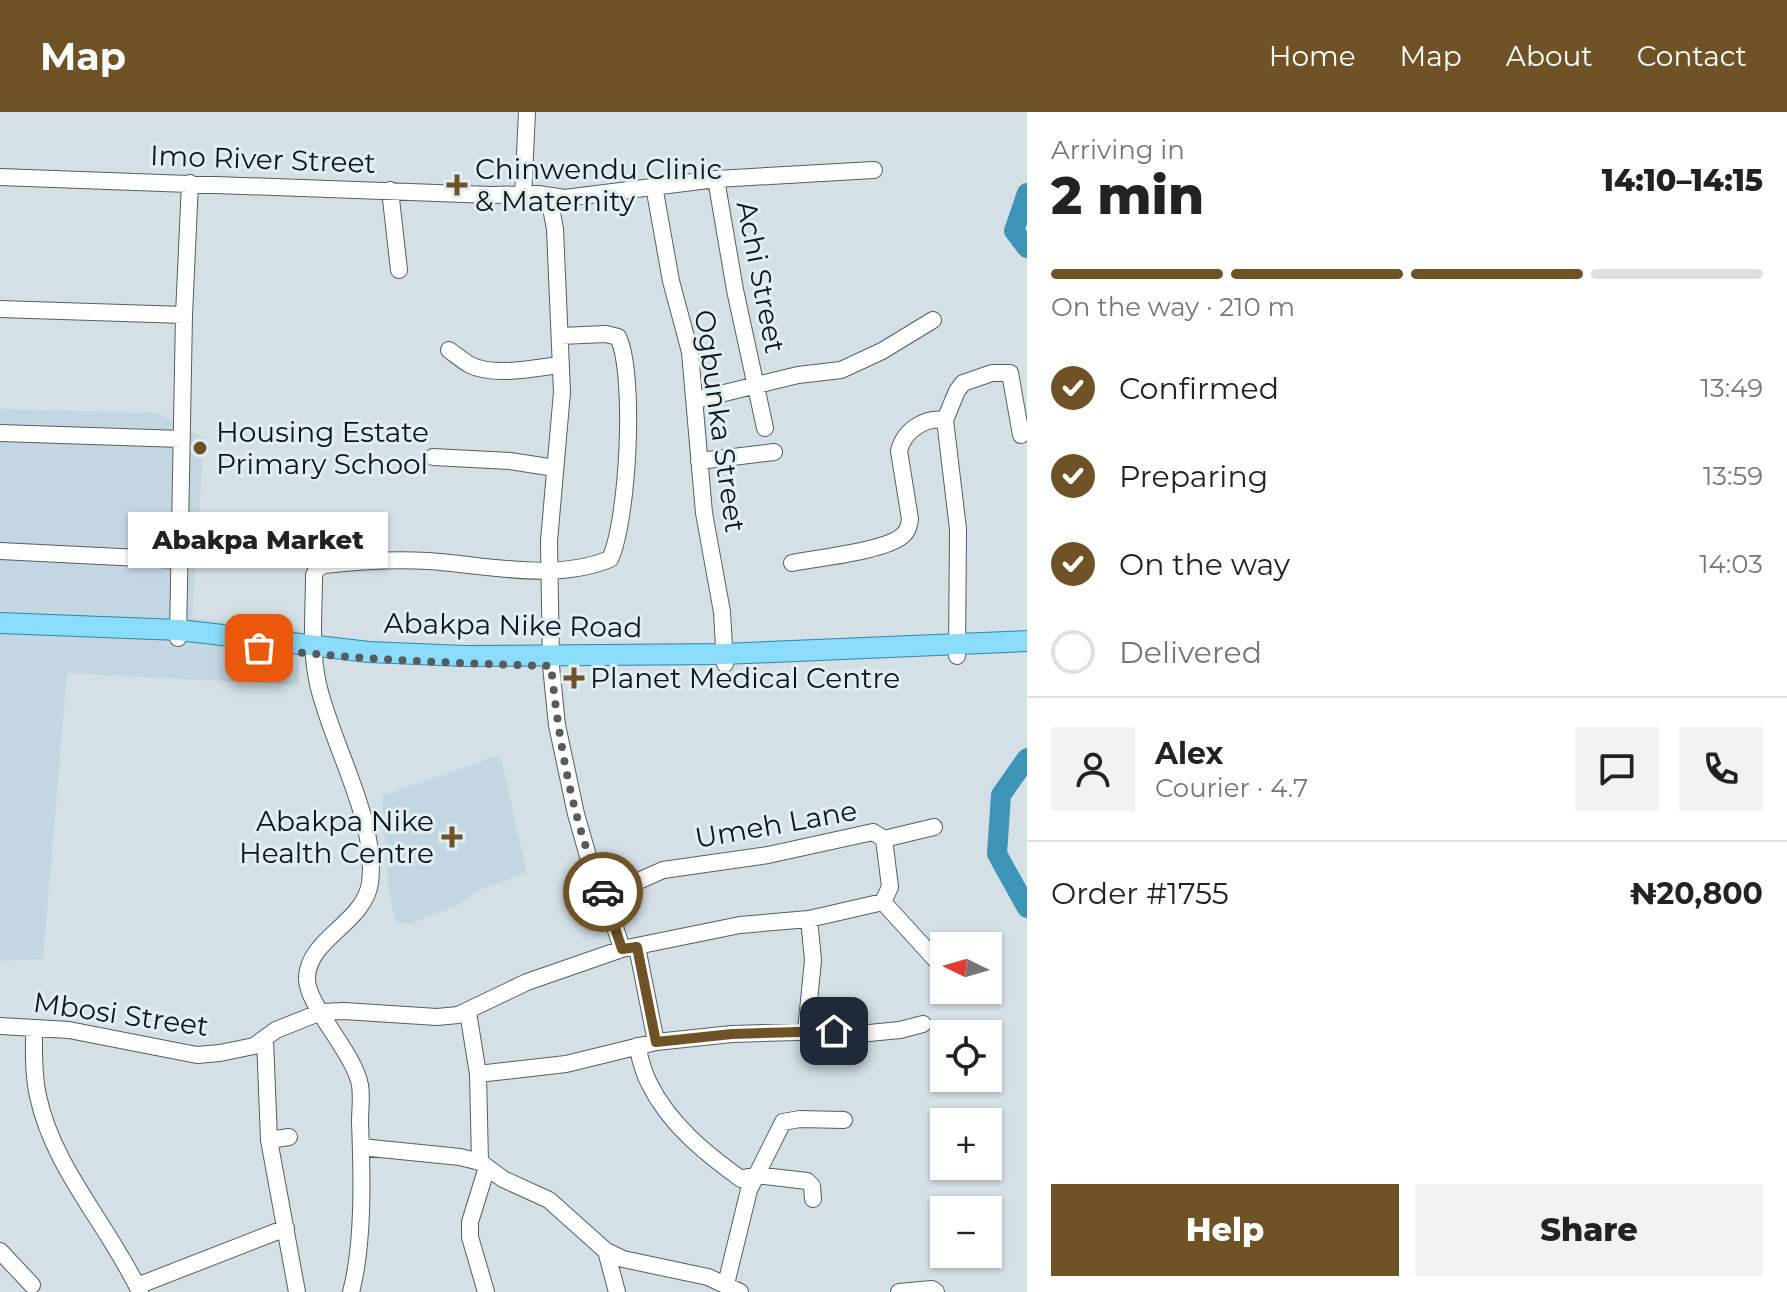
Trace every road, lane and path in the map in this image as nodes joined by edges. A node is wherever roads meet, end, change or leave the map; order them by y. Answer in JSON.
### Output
{"nodes":[{"id":1,"x":527,"y":112,"type":"edge"},
{"id":2,"x":874,"y":170,"type":"dead end"},
{"id":3,"x":0,"y":177,"type":"edge"},
{"id":4,"x":716,"y":179,"type":"junction"},
{"id":5,"x":190,"y":183,"type":"junction"},
{"id":6,"x":654,"y":186,"type":"junction"},
{"id":7,"x":390,"y":190,"type":"junction"},
{"id":8,"x":523,"y":196,"type":"junction"},
{"id":9,"x":549,"y":197,"type":"junction"},
{"id":10,"x":399,"y":270,"type":"dead end"},
{"id":11,"x":0,"y":309,"type":"edge"},
{"id":12,"x":184,"y":315,"type":"junction"},
{"id":13,"x":933,"y":320,"type":"dead end"},
{"id":14,"x":560,"y":336,"type":"junction"},
{"id":15,"x":449,"y":350,"type":"dead end"},
{"id":16,"x":560,"y":365,"type":"junction"},
{"id":17,"x":756,"y":384,"type":"junction"},
{"id":18,"x":696,"y":400,"type":"junction"},
{"id":19,"x":945,"y":420,"type":"junction"},
{"id":20,"x":765,"y":428,"type":"dead end"},
{"id":21,"x":0,"y":433,"type":"edge"},
{"id":22,"x":1021,"y":435,"type":"dead end"},
{"id":23,"x":182,"y":439,"type":"junction"},
{"id":24,"x":774,"y":452,"type":"dead end"},
{"id":25,"x":433,"y":457,"type":"dead end"},
{"id":26,"x":699,"y":461,"type":"junction"},
{"id":27,"x":555,"y":468,"type":"junction"},
{"id":28,"x":0,"y":551,"type":"edge"},
{"id":29,"x":180,"y":560,"type":"junction"},
{"id":30,"x":792,"y":563,"type":"dead end"},
{"id":31,"x":549,"y":571,"type":"junction"},
{"id":32,"x":0,"y":623,"type":"edge"},
{"id":33,"x":0,"y":633,"type":"edge"},
{"id":34,"x":178,"y":634,"type":"junction"},
{"id":35,"x":1019,"y":648,"type":"edge"},
{"id":36,"x":314,"y":650,"type":"junction"},
{"id":37,"x":957,"y":650,"type":"junction"},
{"id":38,"x":724,"y":659,"type":"junction"},
{"id":39,"x":551,"y":661,"type":"junction"},
{"id":40,"x":934,"y":827,"type":"dead end"},
{"id":41,"x":884,"y":839,"type":"junction"},
{"id":42,"x":605,"y":896,"type":"junction"},
{"id":43,"x":883,"y":902,"type":"junction"},
{"id":44,"x":809,"y":919,"type":"junction"},
{"id":45,"x":630,"y":948,"type":"junction"},
{"id":46,"x":930,"y":954,"type":"edge"},
{"id":47,"x":321,"y":1012,"type":"junction"},
{"id":48,"x":468,"y":1012,"type":"junction"},
{"id":49,"x":923,"y":1024,"type":"dead end"},
{"id":50,"x":0,"y":1026,"type":"edge"},
{"id":51,"x":34,"y":1028,"type":"junction"},
{"id":52,"x":806,"y":1031,"type":"junction"},
{"id":53,"x":265,"y":1039,"type":"junction"},
{"id":54,"x":656,"y":1042,"type":"junction"},
{"id":55,"x":637,"y":1046,"type":"junction"},
{"id":56,"x":478,"y":1074,"type":"junction"},
{"id":57,"x":844,"y":1120,"type":"dead end"},
{"id":58,"x":289,"y":1137,"type":"dead end"},
{"id":59,"x":269,"y":1140,"type":"junction"},
{"id":60,"x":361,"y":1147,"type":"junction"},
{"id":61,"x":483,"y":1165,"type":"junction"},
{"id":62,"x":752,"y":1176,"type":"junction"},
{"id":63,"x":813,"y":1199,"type":"dead end"},
{"id":64,"x":286,"y":1228,"type":"junction"},
{"id":65,"x":0,"y":1251,"type":"edge"},
{"id":66,"x":606,"y":1251,"type":"junction"},
{"id":67,"x":32,"y":1285,"type":"dead end"},
{"id":68,"x":733,"y":1288,"type":"edge"},
{"id":69,"x":138,"y":1289,"type":"edge"},
{"id":70,"x":297,"y":1292,"type":"edge"},
{"id":71,"x":351,"y":1292,"type":"edge"},
{"id":72,"x":486,"y":1292,"type":"edge"},
{"id":73,"x":617,"y":1292,"type":"edge"},
{"id":74,"x":899,"y":1292,"type":"edge"},
{"id":75,"x":936,"y":1292,"type":"edge"}],
"edges":[{"from":1,"to":8,"type":"street"},
{"from":2,"to":4,"type":"street","name":"Imo River Street"},
{"from":3,"to":5,"type":"street","name":"Imo River Street"},
{"from":4,"to":6,"type":"street","name":"Imo River Street"},
{"from":4,"to":17,"type":"street","name":"Achi Street"},
{"from":5,"to":7,"type":"street","name":"Imo River Street"},
{"from":5,"to":12,"type":"street"},
{"from":6,"to":9,"type":"street","name":"Imo River Street"},
{"from":6,"to":18,"type":"street","name":"Ogbunka Street"},
{"from":7,"to":8,"type":"street","name":"Imo River Street"},
{"from":7,"to":10,"type":"street"},
{"from":8,"to":9,"type":"street","name":"Imo River Street"},
{"from":9,"to":14,"type":"street"},
{"from":11,"to":12,"type":"street"},
{"from":12,"to":23,"type":"street"},
{"from":13,"to":17,"type":"street"},
{"from":14,"to":16,"type":"street"},
{"from":14,"to":31,"type":"street"},
{"from":15,"to":16,"type":"street"},
{"from":16,"to":27,"type":"street"},
{"from":17,"to":18,"type":"street"},
{"from":17,"to":20,"type":"street","name":"Achi Street"},
{"from":18,"to":26,"type":"street","name":"Ogbunka Street"},
{"from":19,"to":22,"type":"street"},
{"from":19,"to":30,"type":"street"},
{"from":19,"to":37,"type":"street"},
{"from":21,"to":23,"type":"street"},
{"from":23,"to":29,"type":"street"},
{"from":24,"to":26,"type":"street"},
{"from":25,"to":27,"type":"street"},
{"from":26,"to":38,"type":"street","name":"Ogbunka Street"},
{"from":27,"to":31,"type":"street"},
{"from":28,"to":29,"type":"street"},
{"from":29,"to":34,"type":"street"},
{"from":31,"to":36,"type":"street"},
{"from":31,"to":39,"type":"street"},
{"from":32,"to":34,"type":"main road","name":"Abakpa Nike Road"},
{"from":33,"to":34,"type":"main road","name":"Abakpa Nike Road"},
{"from":34,"to":36,"type":"main road","name":"Abakpa Nike Road"},
{"from":35,"to":37,"type":"main road","name":"Abakpa Nike Road"},
{"from":36,"to":39,"type":"main road","name":"Abakpa Nike Road"},
{"from":36,"to":47,"type":"street"},
{"from":37,"to":38,"type":"main road","name":"Abakpa Nike Road"},
{"from":38,"to":39,"type":"main road","name":"Abakpa Nike Road"},
{"from":39,"to":42,"type":"street"},
{"from":40,"to":41,"type":"street"},
{"from":41,"to":42,"type":"street","name":"Umeh Lane"},
{"from":41,"to":43,"type":"street","name":"Umeh Lane"},
{"from":42,"to":45,"type":"street"},
{"from":43,"to":44,"type":"street"},
{"from":43,"to":46,"type":"street"},
{"from":44,"to":45,"type":"street"},
{"from":44,"to":52,"type":"street"},
{"from":45,"to":48,"type":"street"},
{"from":45,"to":54,"type":"street"},
{"from":47,"to":48,"type":"street"},
{"from":47,"to":53,"type":"street","name":"Mbosi Street"},
{"from":47,"to":60,"type":"street"},
{"from":48,"to":56,"type":"street"},
{"from":49,"to":52,"type":"street"},
{"from":50,"to":51,"type":"street","name":"Mbosi Street"},
{"from":51,"to":53,"type":"street","name":"Mbosi Street"},
{"from":51,"to":69,"type":"street"},
{"from":52,"to":54,"type":"street"},
{"from":53,"to":59,"type":"street"},
{"from":54,"to":55,"type":"street"},
{"from":55,"to":56,"type":"street"},
{"from":55,"to":62,"type":"street"},
{"from":56,"to":61,"type":"street"},
{"from":57,"to":62,"type":"street"},
{"from":58,"to":59,"type":"street"},
{"from":59,"to":64,"type":"street"},
{"from":60,"to":61,"type":"street"},
{"from":60,"to":71,"type":"street"},
{"from":61,"to":66,"type":"street"},
{"from":61,"to":72,"type":"street"},
{"from":62,"to":63,"type":"street"},
{"from":62,"to":68,"type":"street"},
{"from":64,"to":69,"type":"street"},
{"from":64,"to":70,"type":"street"},
{"from":65,"to":67,"type":"street"},
{"from":66,"to":68,"type":"street"},
{"from":66,"to":73,"type":"street"},
{"from":74,"to":75,"type":"street"}]}
